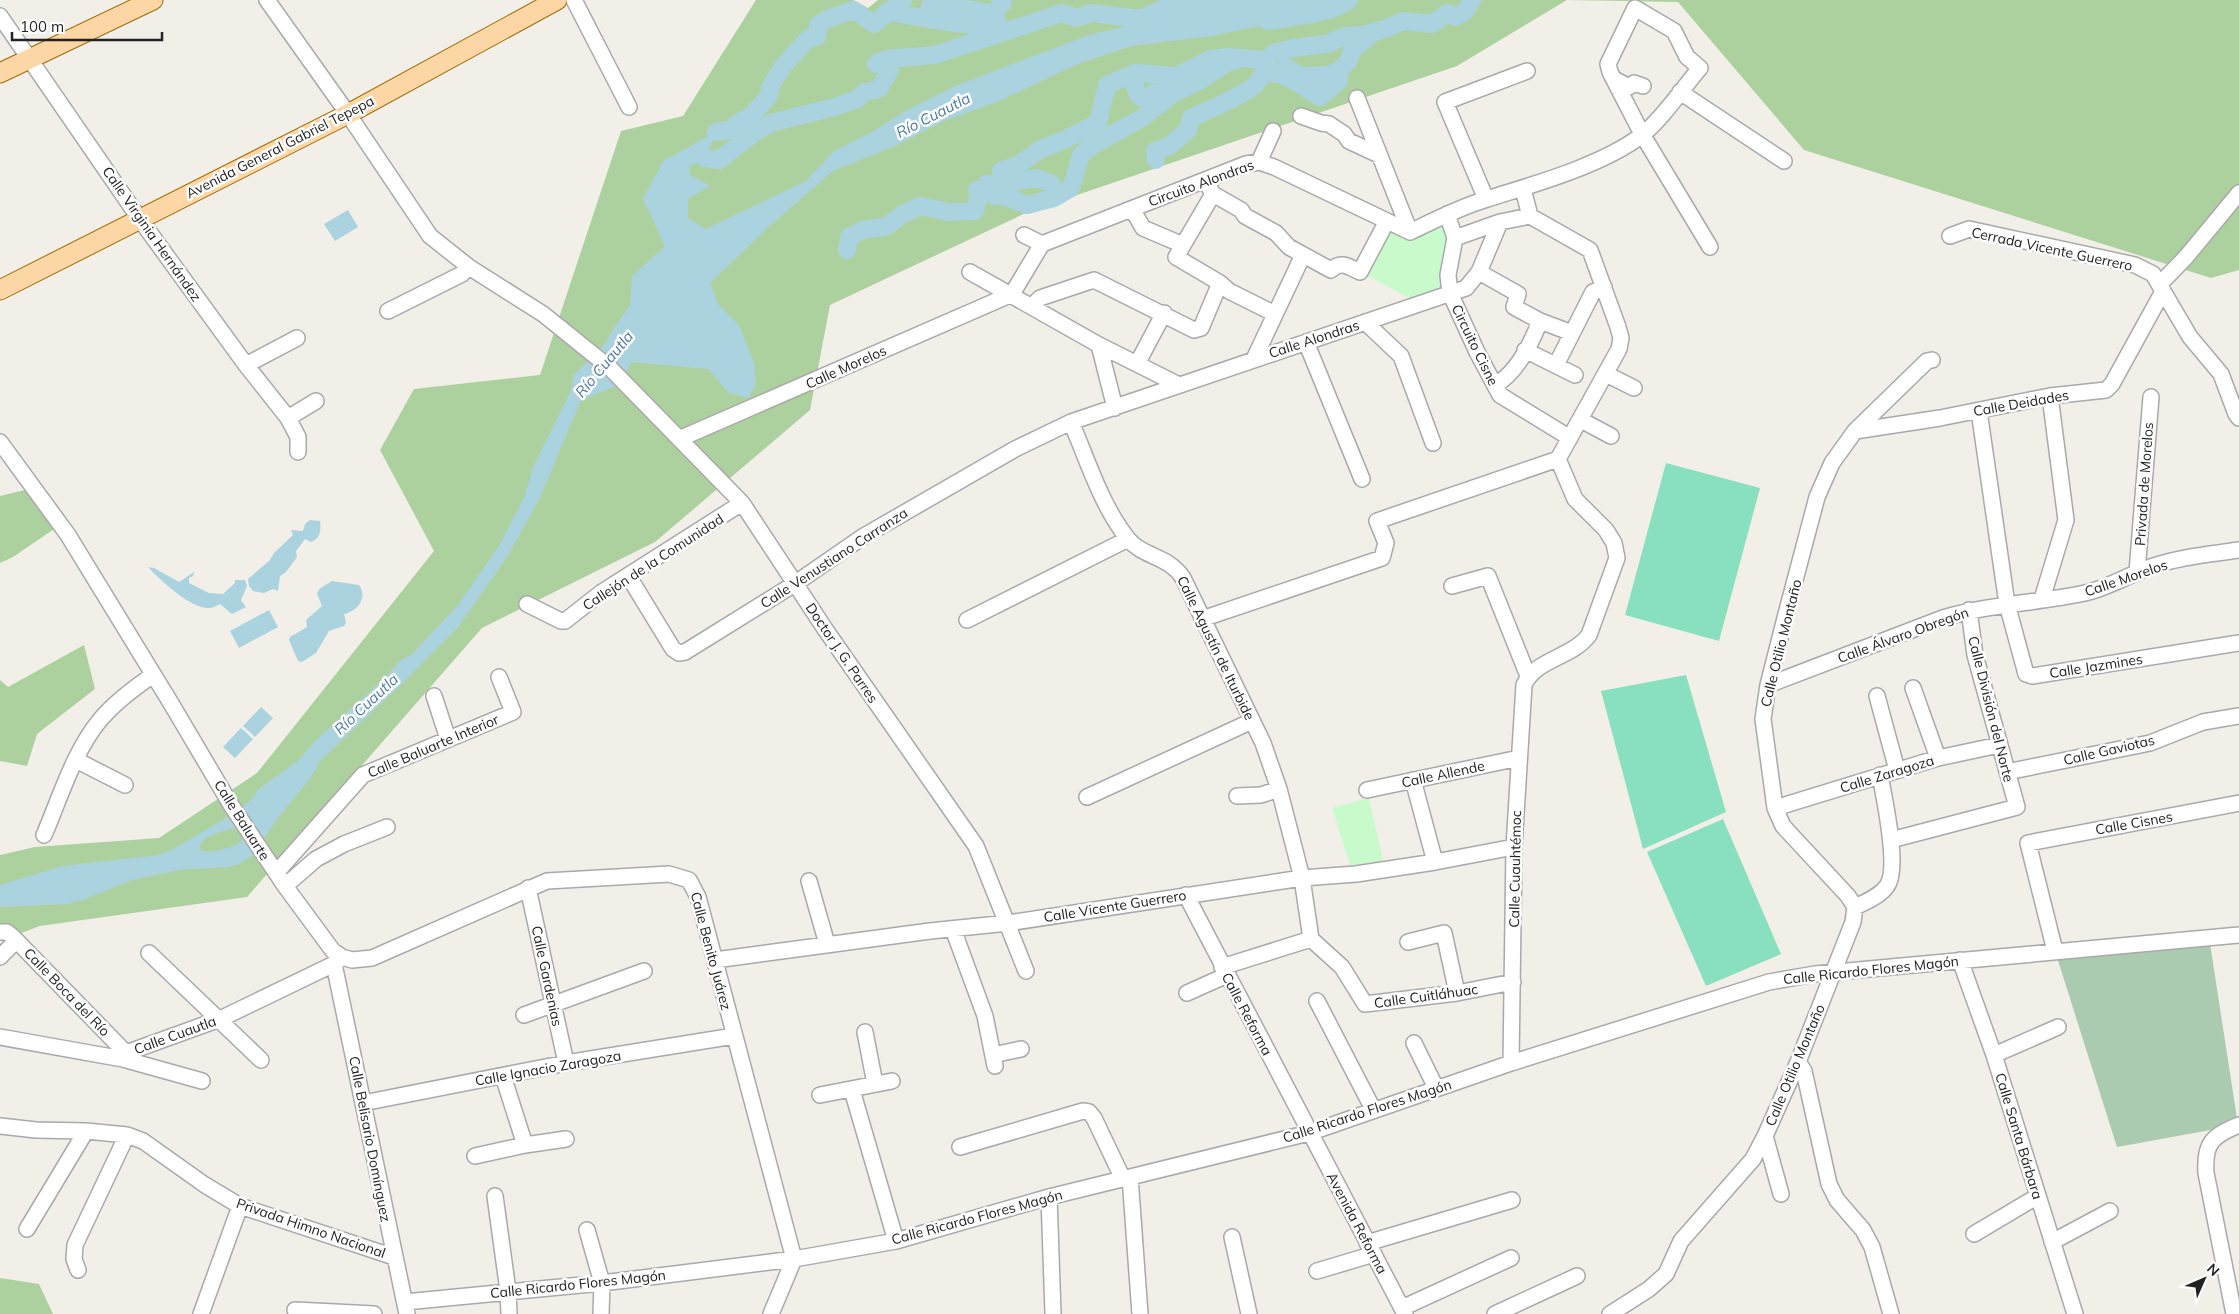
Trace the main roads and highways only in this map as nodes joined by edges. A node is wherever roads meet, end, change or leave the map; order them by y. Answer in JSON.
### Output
{"nodes":[{"id":1,"x":153,"y":0,"type":"edge"},
{"id":2,"x":557,"y":0,"type":"edge"},
{"id":3,"x":0,"y":73,"type":"edge"},
{"id":4,"x":0,"y":290,"type":"edge"}],
"edges":[{"from":1,"to":3,"type":"main road"},
{"from":2,"to":4,"type":"main road","name":"Avenida General Gabriel Tepepa"}]}
